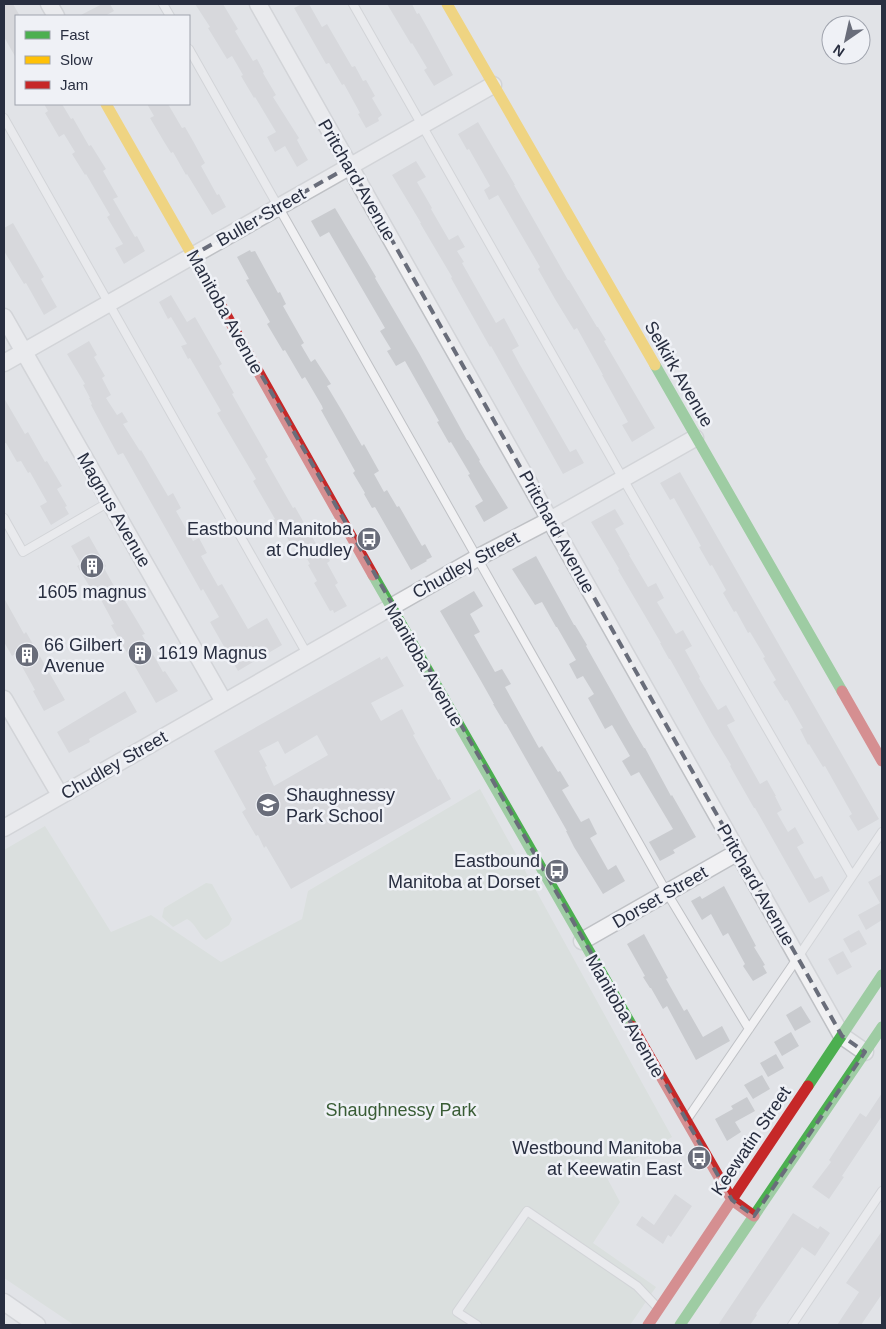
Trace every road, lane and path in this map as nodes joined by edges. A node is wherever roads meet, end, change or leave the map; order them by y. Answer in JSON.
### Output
{"nodes":[{"id":1,"x":49,"y":4,"type":"edge"},
{"id":2,"x":163,"y":4,"type":"edge"},
{"id":3,"x":258,"y":4,"type":"edge"},
{"id":4,"x":354,"y":4,"type":"edge"},
{"id":5,"x":446,"y":4,"type":"edge"},
{"id":6,"x":55,"y":15,"type":"edge"},
{"id":7,"x":169,"y":15,"type":"edge"},
{"id":8,"x":190,"y":52,"type":"edge"},
{"id":9,"x":492,"y":85,"type":"junction"},
{"id":10,"x":107,"y":105,"type":"edge"},
{"id":11,"x":4,"y":118,"type":"edge"},
{"id":12,"x":422,"y":125,"type":"junction"},
{"id":13,"x":350,"y":166,"type":"junction"},
{"id":14,"x":279,"y":208,"type":"junction"},
{"id":15,"x":194,"y":256,"type":"junction"},
{"id":16,"x":109,"y":303,"type":"junction"},
{"id":17,"x":4,"y":317,"type":"edge"},
{"id":18,"x":23,"y":352,"type":"junction"},
{"id":19,"x":4,"y":363,"type":"edge"},
{"id":20,"x":695,"y":438,"type":"junction"},
{"id":21,"x":623,"y":478,"type":"junction"},
{"id":22,"x":109,"y":502,"type":"junction"},
{"id":23,"x":4,"y":518,"type":"edge"},
{"id":24,"x":550,"y":520,"type":"junction"},
{"id":25,"x":477,"y":558,"type":"junction"},
{"id":26,"x":391,"y":607,"type":"junction"},
{"id":27,"x":307,"y":654,"type":"junction"},
{"id":28,"x":4,"y":699,"type":"edge"},
{"id":29,"x":224,"y":702,"type":"junction"},
{"id":30,"x":882,"y":761,"type":"edge"},
{"id":31,"x":60,"y":795,"type":"junction"},
{"id":32,"x":4,"y":828,"type":"edge"},
{"id":33,"x":882,"y":832,"type":"edge"},
{"id":34,"x":738,"y":852,"type":"junction"},
{"id":35,"x":852,"y":876,"type":"junction"},
{"id":36,"x":667,"y":893,"type":"junction"},
{"id":37,"x":582,"y":941,"type":"junction"},
{"id":38,"x":798,"y":958,"type":"junction"},
{"id":39,"x":882,"y":975,"type":"edge"},
{"id":40,"x":882,"y":1027,"type":"edge"},
{"id":41,"x":749,"y":1029,"type":"junction"},
{"id":42,"x":842,"y":1036,"type":"junction"},
{"id":43,"x":865,"y":1052,"type":"junction"},
{"id":44,"x":686,"y":1121,"type":"junction"},
{"id":45,"x":882,"y":1192,"type":"edge"},
{"id":46,"x":732,"y":1200,"type":"junction"},
{"id":47,"x":754,"y":1216,"type":"junction"},
{"id":48,"x":4,"y":1302,"type":"edge"},
{"id":49,"x":659,"y":1309,"type":"junction"},
{"id":50,"x":37,"y":1325,"type":"edge"},
{"id":51,"x":477,"y":1325,"type":"edge"},
{"id":52,"x":648,"y":1325,"type":"edge"},
{"id":53,"x":679,"y":1325,"type":"edge"},
{"id":54,"x":792,"y":1325,"type":"edge"}],
"edges":[{"from":1,"to":6,"type":"street"},
{"from":2,"to":7,"type":"lane"},
{"from":3,"to":13,"type":"street","name":"Pritchard Avenue"},
{"from":4,"to":12,"type":"lane"},
{"from":5,"to":9,"type":"street","name":"Selkirk Avenue"},
{"from":8,"to":14,"type":"lane"},
{"from":9,"to":12,"type":"street","name":"Buller Street"},
{"from":9,"to":20,"type":"street","name":"Selkirk Avenue"},
{"from":10,"to":15,"type":"street","name":"Manitoba Avenue"},
{"from":11,"to":16,"type":"lane"},
{"from":12,"to":13,"type":"street","name":"Buller Street"},
{"from":12,"to":21,"type":"lane"},
{"from":13,"to":14,"type":"street","name":"Buller Street"},
{"from":13,"to":24,"type":"street","name":"Pritchard Avenue"},
{"from":14,"to":15,"type":"street","name":"Buller Street"},
{"from":14,"to":25,"type":"lane"},
{"from":15,"to":16,"type":"street","name":"Buller Street"},
{"from":15,"to":26,"type":"street","name":"Manitoba Avenue"},
{"from":16,"to":18,"type":"street","name":"Buller Street"},
{"from":16,"to":27,"type":"lane"},
{"from":17,"to":18,"type":"street","name":"Magnus Avenue"},
{"from":18,"to":19,"type":"street","name":"Buller Street"},
{"from":18,"to":22,"type":"street","name":"Magnus Avenue"},
{"from":20,"to":21,"type":"street","name":"Chudley Street"},
{"from":20,"to":30,"type":"street","name":"Selkirk Avenue"},
{"from":21,"to":24,"type":"street","name":"Chudley Street"},
{"from":21,"to":35,"type":"lane"},
{"from":22,"to":23,"type":"lane"},
{"from":22,"to":29,"type":"street","name":"Magnus Avenue"},
{"from":24,"to":25,"type":"street","name":"Chudley Street"},
{"from":24,"to":34,"type":"street","name":"Pritchard Avenue"},
{"from":25,"to":26,"type":"street","name":"Chudley Street"},
{"from":25,"to":36,"type":"lane"},
{"from":26,"to":27,"type":"street","name":"Chudley Street"},
{"from":26,"to":37,"type":"street","name":"Manitoba Avenue"},
{"from":27,"to":29,"type":"street","name":"Chudley Street"},
{"from":28,"to":31,"type":"street"},
{"from":29,"to":31,"type":"street","name":"Chudley Street"},
{"from":31,"to":32,"type":"street","name":"Chudley Street"},
{"from":33,"to":35,"type":"lane"},
{"from":34,"to":36,"type":"street","name":"Dorset Street"},
{"from":34,"to":38,"type":"street","name":"Pritchard Avenue"},
{"from":35,"to":38,"type":"lane"},
{"from":36,"to":37,"type":"street","name":"Dorset Street"},
{"from":36,"to":41,"type":"lane"},
{"from":37,"to":44,"type":"street","name":"Manitoba Avenue"},
{"from":38,"to":41,"type":"lane"},
{"from":38,"to":42,"type":"street","name":"Pritchard Avenue"},
{"from":39,"to":42,"type":"street","name":"Keewatin Street"},
{"from":40,"to":43,"type":"street"},
{"from":41,"to":44,"type":"lane"},
{"from":42,"to":43,"type":"street","name":"Pritchard Avenue"},
{"from":42,"to":46,"type":"street","name":"Keewatin Street"},
{"from":43,"to":47,"type":"street"},
{"from":44,"to":46,"type":"street","name":"Manitoba Avenue"},
{"from":45,"to":54,"type":"lane"},
{"from":46,"to":47,"type":"street","name":"Manitoba Avenue"},
{"from":46,"to":49,"type":"street","name":"Keewatin Street"},
{"from":47,"to":53,"type":"street"},
{"from":48,"to":50,"type":"street"},
{"from":49,"to":51,"type":"lane"},
{"from":49,"to":52,"type":"street","name":"Keewatin Street"},
{"from":49,"to":53,"type":"street"}]}
